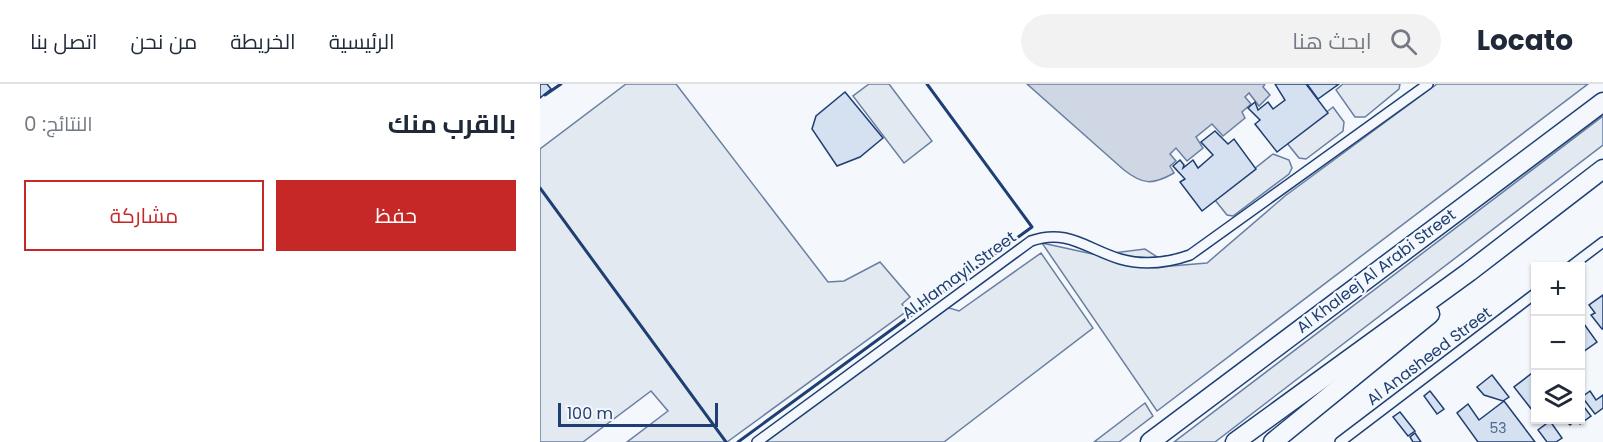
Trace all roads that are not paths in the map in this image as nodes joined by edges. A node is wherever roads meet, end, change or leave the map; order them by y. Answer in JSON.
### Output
{"nodes":[{"id":1,"x":1428,"y":84,"type":"edge"},
{"id":2,"x":1603,"y":102,"type":"edge"},
{"id":3,"x":1603,"y":169,"type":"edge"},
{"id":4,"x":1603,"y":242,"type":"edge"},
{"id":5,"x":1577,"y":262,"type":"edge"},
{"id":6,"x":1469,"y":272,"type":"junction"},
{"id":7,"x":1531,"y":297,"type":"edge"},
{"id":8,"x":757,"y":442,"type":"edge"},
{"id":9,"x":1150,"y":442,"type":"edge"},
{"id":10,"x":1235,"y":442,"type":"edge"},
{"id":11,"x":1273,"y":442,"type":"edge"},
{"id":12,"x":1340,"y":442,"type":"edge"}],
"edges":[{"from":1,"to":8,"type":"street","name":"Al Hamayil Street"},
{"from":2,"to":9,"type":"highway","name":"Al Khaleej Al Arabi Street"},
{"from":3,"to":6,"type":"highway"},
{"from":4,"to":5,"type":"street"},
{"from":6,"to":10,"type":"highway"},
{"from":6,"to":11,"type":"highway"},
{"from":7,"to":12,"type":"street","name":"Al Anasheed Street"}]}
